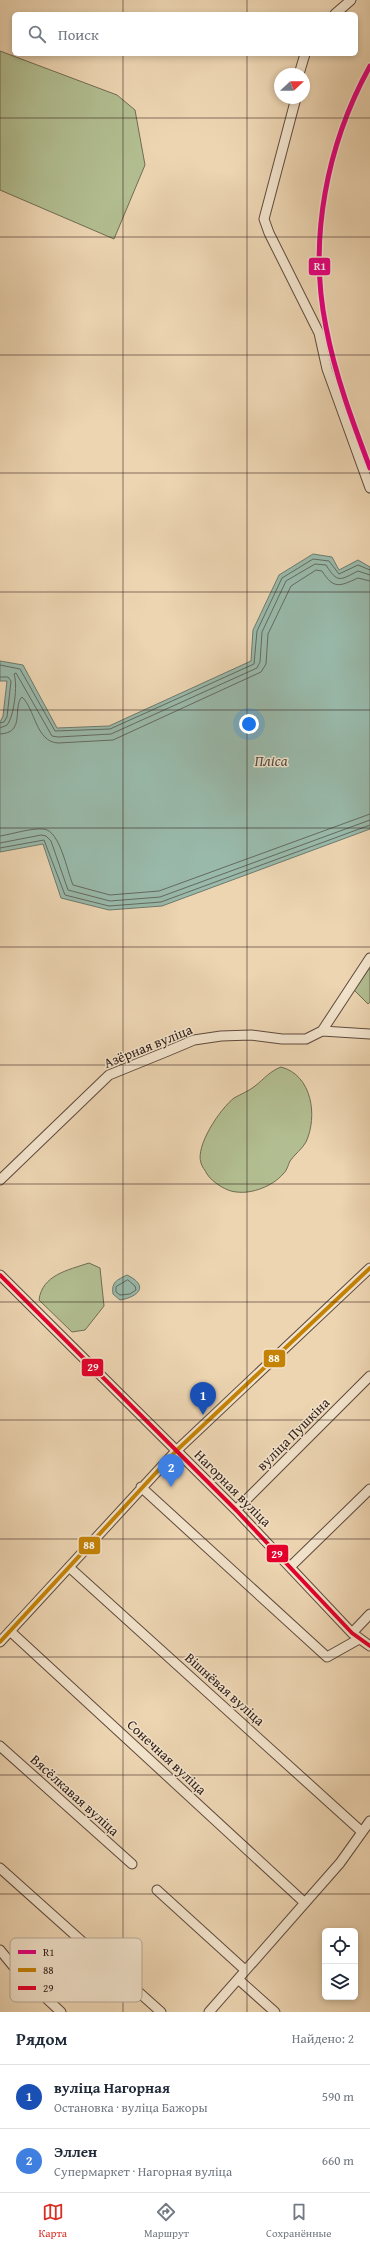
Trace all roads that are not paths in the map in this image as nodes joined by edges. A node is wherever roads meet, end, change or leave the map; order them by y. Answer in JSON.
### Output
{"nodes":[{"id":1,"x":350,"y":0,"type":"edge"},
{"id":2,"x":337,"y":12,"type":"edge"},
{"id":3,"x":304,"y":56,"type":"edge"},
{"id":4,"x":300,"y":68,"type":"edge"},
{"id":5,"x":294,"y":104,"type":"edge"},
{"id":6,"x":370,"y":488,"type":"edge"},
{"id":7,"x":370,"y":958,"type":"edge"},
{"id":8,"x":322,"y":1031,"type":"junction"},
{"id":9,"x":370,"y":1034,"type":"edge"},
{"id":10,"x":0,"y":1180,"type":"edge"},
{"id":11,"x":370,"y":1268,"type":"edge"},
{"id":12,"x":0,"y":1275,"type":"edge"},
{"id":13,"x":370,"y":1376,"type":"edge"},
{"id":14,"x":176,"y":1451,"type":"junction"},
{"id":15,"x":141,"y":1487,"type":"junction"},
{"id":16,"x":370,"y":1489,"type":"edge"},
{"id":17,"x":236,"y":1510,"type":"junction"},
{"id":18,"x":291,"y":1566,"type":"junction"},
{"id":19,"x":69,"y":1567,"type":"junction"},
{"id":20,"x":370,"y":1614,"type":"edge"},
{"id":21,"x":10,"y":1631,"type":"junction"},
{"id":22,"x":356,"y":1636,"type":"junction"},
{"id":23,"x":0,"y":1642,"type":"edge"},
{"id":24,"x":370,"y":1646,"type":"edge"},
{"id":25,"x":0,"y":1746,"type":"edge"},
{"id":26,"x":370,"y":1821,"type":"edge"},
{"id":27,"x":362,"y":1832,"type":"junction"},
{"id":28,"x":132,"y":1864,"type":"dead end"},
{"id":29,"x":0,"y":1868,"type":"edge"},
{"id":30,"x":157,"y":1890,"type":"dead end"},
{"id":31,"x":305,"y":1903,"type":"junction"},
{"id":32,"x":78,"y":1938,"type":"edge"},
{"id":33,"x":0,"y":1950,"type":"edge"},
{"id":34,"x":10,"y":1962,"type":"edge"},
{"id":35,"x":245,"y":1970,"type":"junction"},
{"id":36,"x":238,"y":1979,"type":"junction"},
{"id":37,"x":142,"y":1995,"type":"edge"},
{"id":38,"x":50,"y":2002,"type":"edge"},
{"id":39,"x":61,"y":2012,"type":"edge"},
{"id":40,"x":161,"y":2012,"type":"edge"},
{"id":41,"x":209,"y":2012,"type":"edge"},
{"id":42,"x":275,"y":2012,"type":"edge"}],
"edges":[{"from":1,"to":2,"type":"street"},
{"from":3,"to":4,"type":"street"},
{"from":5,"to":6,"type":"street"},
{"from":7,"to":8,"type":"street"},
{"from":8,"to":9,"type":"street","name":"Азёрная вуліца"},
{"from":8,"to":10,"type":"street","name":"Азёрная вуліца"},
{"from":11,"to":14,"type":"street"},
{"from":12,"to":14,"type":"street","name":"Нагорная вуліца"},
{"from":13,"to":17,"type":"street","name":"вуліца Пушкіна"},
{"from":14,"to":15,"type":"street"},
{"from":14,"to":17,"type":"street","name":"Нагорная вуліца"},
{"from":15,"to":19,"type":"street"},
{"from":15,"to":22,"type":"street"},
{"from":16,"to":18,"type":"street"},
{"from":17,"to":18,"type":"street","name":"Нагорная вуліца"},
{"from":18,"to":22,"type":"street","name":"Нагорная вуліца"},
{"from":19,"to":21,"type":"street"},
{"from":19,"to":27,"type":"street","name":"Вішнёвая вуліца"},
{"from":20,"to":22,"type":"street"},
{"from":21,"to":23,"type":"street"},
{"from":21,"to":31,"type":"street","name":"Сонечная вуліца"},
{"from":22,"to":24,"type":"street","name":"Нагорная вуліца"},
{"from":25,"to":28,"type":"street","name":"Вясёлкавая вуліца"},
{"from":26,"to":27,"type":"street"},
{"from":27,"to":31,"type":"street"},
{"from":29,"to":32,"type":"street"},
{"from":30,"to":35,"type":"street"},
{"from":31,"to":35,"type":"street"},
{"from":33,"to":34,"type":"street"},
{"from":35,"to":36,"type":"street"},
{"from":36,"to":41,"type":"street"},
{"from":36,"to":42,"type":"street"},
{"from":37,"to":40,"type":"street"},
{"from":38,"to":39,"type":"street"}]}
